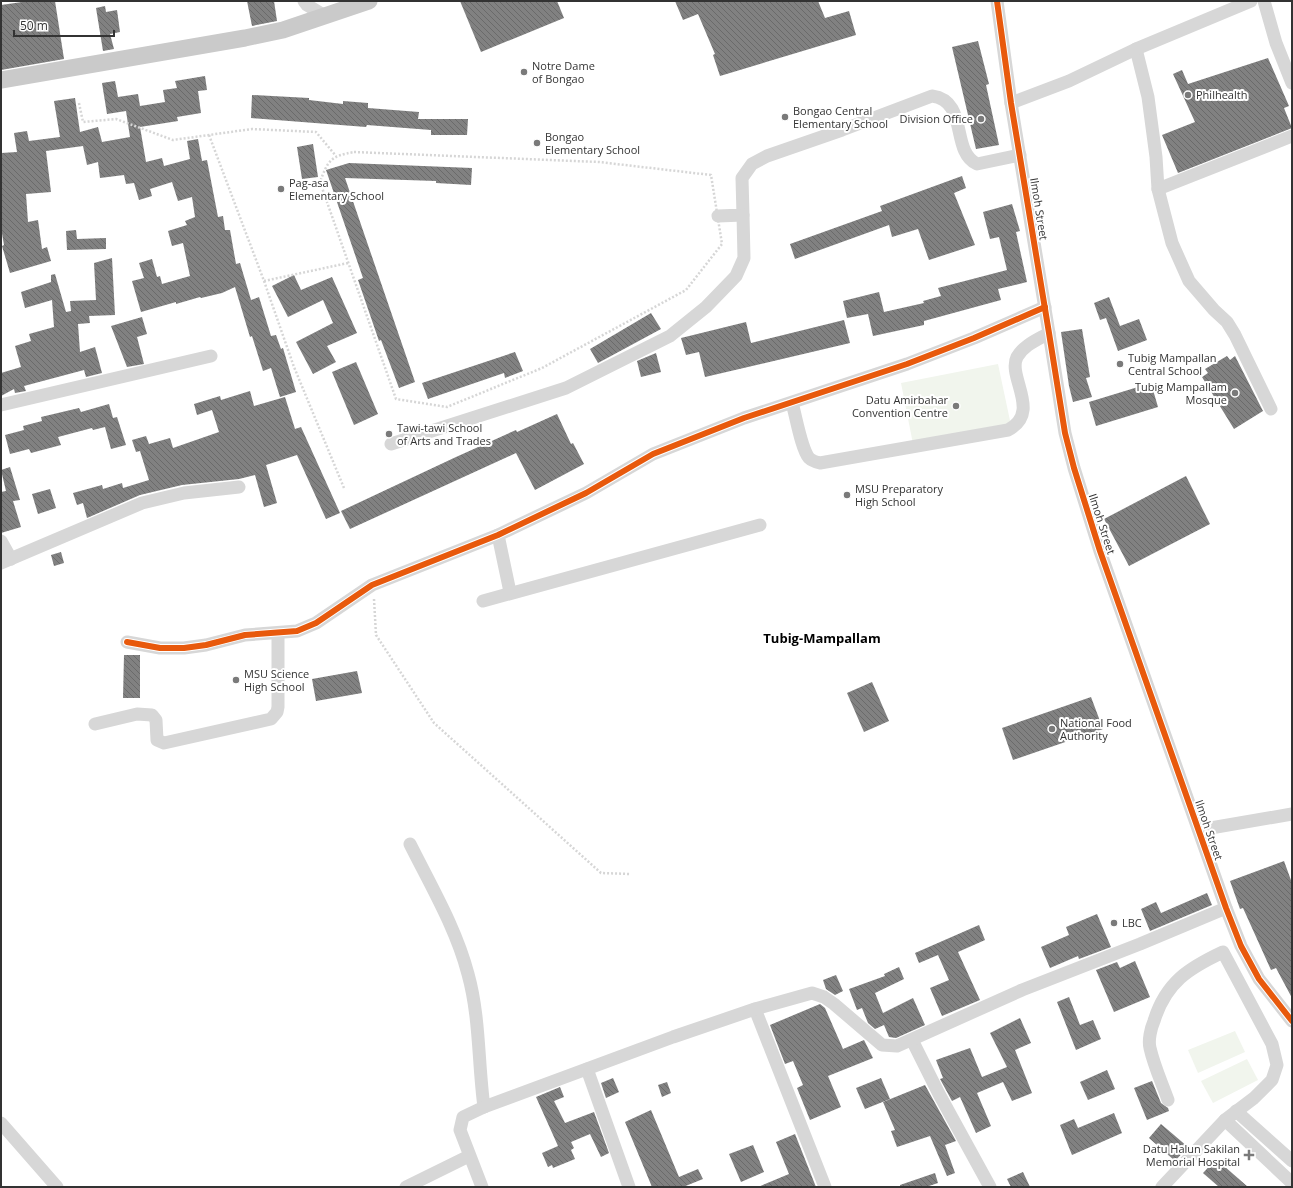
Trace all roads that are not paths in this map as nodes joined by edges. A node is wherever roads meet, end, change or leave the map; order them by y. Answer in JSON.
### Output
{"nodes":[{"id":1,"x":304,"y":1,"type":"edge"},
{"id":2,"x":369,"y":1,"type":"edge"},
{"id":3,"x":997,"y":1,"type":"edge"},
{"id":4,"x":1251,"y":1,"type":"edge"},
{"id":5,"x":1264,"y":1,"type":"edge"},
{"id":6,"x":325,"y":16,"type":"junction"},
{"id":7,"x":1136,"y":49,"type":"junction"},
{"id":8,"x":1,"y":80,"type":"edge"},
{"id":9,"x":1292,"y":83,"type":"edge"},
{"id":10,"x":1012,"y":103,"type":"junction"},
{"id":11,"x":1292,"y":136,"type":"edge"},
{"id":12,"x":1020,"y":155,"type":"junction"},
{"id":13,"x":1158,"y":189,"type":"junction"},
{"id":14,"x":743,"y":215,"type":"junction"},
{"id":15,"x":718,"y":216,"type":"road end"},
{"id":16,"x":1045,"y":307,"type":"junction"},
{"id":17,"x":1049,"y":333,"type":"junction"},
{"id":18,"x":211,"y":356,"type":"dead end"},
{"id":19,"x":792,"y":403,"type":"junction"},
{"id":20,"x":1,"y":405,"type":"edge"},
{"id":21,"x":1271,"y":409,"type":"dead end"},
{"id":22,"x":392,"y":444,"type":"dead end"},
{"id":23,"x":239,"y":487,"type":"dead end"},
{"id":24,"x":760,"y":525,"type":"dead end"},
{"id":25,"x":498,"y":535,"type":"junction"},
{"id":26,"x":1,"y":541,"type":"edge"},
{"id":27,"x":6,"y":561,"type":"edge"},
{"id":28,"x":510,"y":592,"type":"junction"},
{"id":29,"x":483,"y":601,"type":"dead end"},
{"id":30,"x":278,"y":633,"type":"junction"},
{"id":31,"x":127,"y":642,"type":"dead end"},
{"id":32,"x":95,"y":724,"type":"dead end"},
{"id":33,"x":1292,"y":814,"type":"edge"},
{"id":34,"x":1199,"y":830,"type":"junction"},
{"id":35,"x":410,"y":844,"type":"dead end"},
{"id":36,"x":1226,"y":908,"type":"junction"},
{"id":37,"x":1241,"y":946,"type":"junction"},
{"id":38,"x":1223,"y":952,"type":"junction"},
{"id":39,"x":755,"y":1009,"type":"junction"},
{"id":40,"x":1292,"y":1021,"type":"edge"},
{"id":41,"x":912,"y":1040,"type":"junction"},
{"id":42,"x":587,"y":1069,"type":"junction"},
{"id":43,"x":1168,"y":1100,"type":"dead end"},
{"id":44,"x":484,"y":1107,"type":"junction"},
{"id":45,"x":1236,"y":1111,"type":"junction"},
{"id":46,"x":1225,"y":1120,"type":"junction"},
{"id":47,"x":1,"y":1123,"type":"edge"},
{"id":48,"x":469,"y":1156,"type":"junction"},
{"id":49,"x":1292,"y":1161,"type":"edge"},
{"id":50,"x":1292,"y":1183,"type":"edge"},
{"id":51,"x":57,"y":1187,"type":"edge"},
{"id":52,"x":406,"y":1187,"type":"edge"},
{"id":53,"x":482,"y":1187,"type":"edge"},
{"id":54,"x":629,"y":1187,"type":"edge"},
{"id":55,"x":825,"y":1187,"type":"edge"},
{"id":56,"x":990,"y":1187,"type":"edge"},
{"id":57,"x":1162,"y":1187,"type":"edge"}],
"edges":[{"from":1,"to":6,"type":"street"},
{"from":2,"to":6,"type":"main road"},
{"from":3,"to":10,"type":"street","name":"Ilmoh Street"},
{"from":4,"to":7,"type":"street"},
{"from":5,"to":9,"type":"street"},
{"from":6,"to":8,"type":"main road"},
{"from":7,"to":10,"type":"street"},
{"from":7,"to":13,"type":"street"},
{"from":10,"to":12,"type":"street","name":"Ilmoh Street"},
{"from":11,"to":13,"type":"street"},
{"from":12,"to":14,"type":"street"},
{"from":12,"to":16,"type":"street","name":"Ilmoh Street"},
{"from":13,"to":21,"type":"street"},
{"from":14,"to":15,"type":"street"},
{"from":14,"to":22,"type":"street"},
{"from":16,"to":17,"type":"street","name":"Ilmoh Street"},
{"from":16,"to":19,"type":"street"},
{"from":17,"to":19,"type":"street"},
{"from":17,"to":34,"type":"street","name":"Ilmoh Street"},
{"from":18,"to":20,"type":"street"},
{"from":19,"to":25,"type":"street"},
{"from":23,"to":27,"type":"street"},
{"from":24,"to":28,"type":"street"},
{"from":25,"to":28,"type":"street"},
{"from":25,"to":30,"type":"street"},
{"from":26,"to":27,"type":"street"},
{"from":28,"to":29,"type":"street"},
{"from":30,"to":31,"type":"street"},
{"from":30,"to":32,"type":"street"},
{"from":33,"to":34,"type":"street"},
{"from":34,"to":36,"type":"street","name":"Ilmoh Street"},
{"from":35,"to":44,"type":"street"},
{"from":36,"to":37,"type":"street","name":"Ilmoh Street"},
{"from":36,"to":41,"type":"street"},
{"from":37,"to":38,"type":"street"},
{"from":37,"to":40,"type":"street","name":"Ilmoh Street"},
{"from":38,"to":43,"type":"street"},
{"from":38,"to":45,"type":"street"},
{"from":39,"to":41,"type":"street"},
{"from":39,"to":42,"type":"street"},
{"from":39,"to":55,"type":"street"},
{"from":41,"to":56,"type":"street"},
{"from":42,"to":44,"type":"street"},
{"from":42,"to":54,"type":"street"},
{"from":44,"to":48,"type":"street"},
{"from":45,"to":46,"type":"street"},
{"from":45,"to":49,"type":"street"},
{"from":46,"to":50,"type":"street"},
{"from":46,"to":57,"type":"street"},
{"from":47,"to":51,"type":"street"},
{"from":48,"to":52,"type":"street"},
{"from":48,"to":53,"type":"street"}]}
